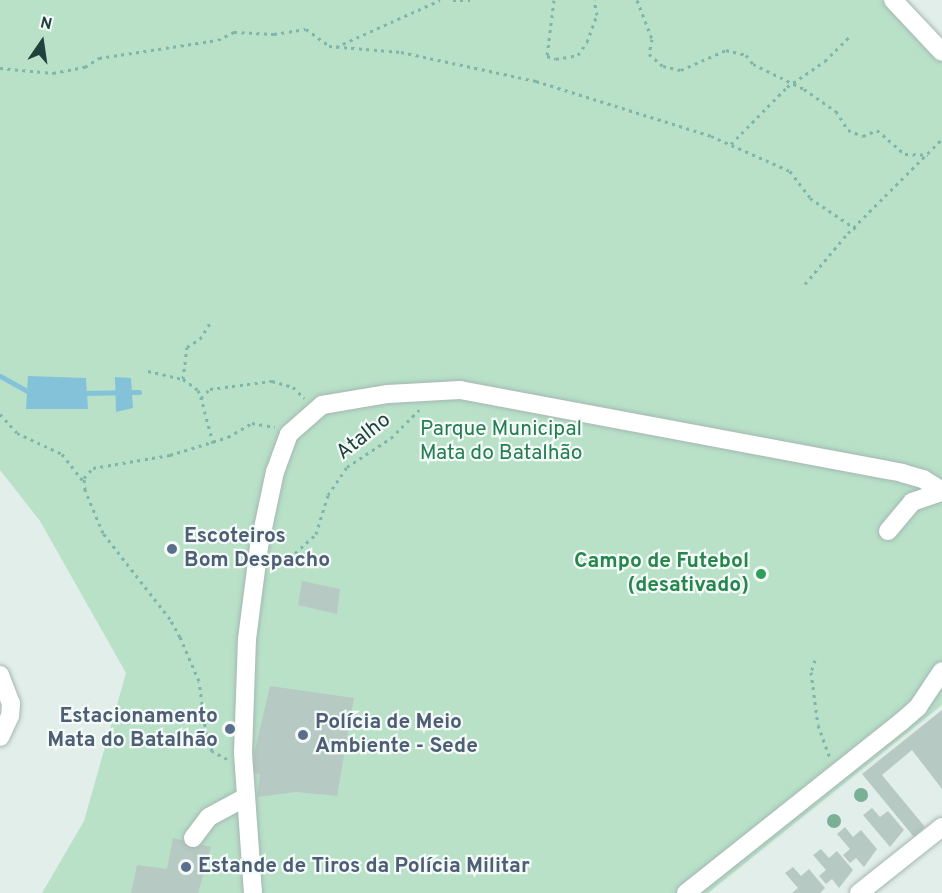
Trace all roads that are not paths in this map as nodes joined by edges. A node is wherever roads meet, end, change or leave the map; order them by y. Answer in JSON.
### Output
{"nodes":[{"id":1,"x":893,"y":0,"type":"edge"},
{"id":2,"x":942,"y":52,"type":"edge"},
{"id":3,"x":942,"y":491,"type":"edge"},
{"id":4,"x":888,"y":531,"type":"dead end"},
{"id":5,"x":942,"y":671,"type":"edge"},
{"id":6,"x":0,"y":675,"type":"edge"},
{"id":7,"x":0,"y":737,"type":"edge"},
{"id":8,"x":246,"y":797,"type":"junction"},
{"id":9,"x":942,"y":827,"type":"edge"},
{"id":10,"x":193,"y":838,"type":"dead end"},
{"id":11,"x":253,"y":893,"type":"edge"},
{"id":12,"x":686,"y":893,"type":"edge"},
{"id":13,"x":859,"y":893,"type":"edge"}],
"edges":[{"from":1,"to":2,"type":"street"},
{"from":3,"to":4,"type":"street"},
{"from":3,"to":8,"type":"street"},
{"from":5,"to":12,"type":"street"},
{"from":6,"to":7,"type":"street"},
{"from":8,"to":10,"type":"street"},
{"from":8,"to":11,"type":"street"},
{"from":9,"to":13,"type":"street"}]}
